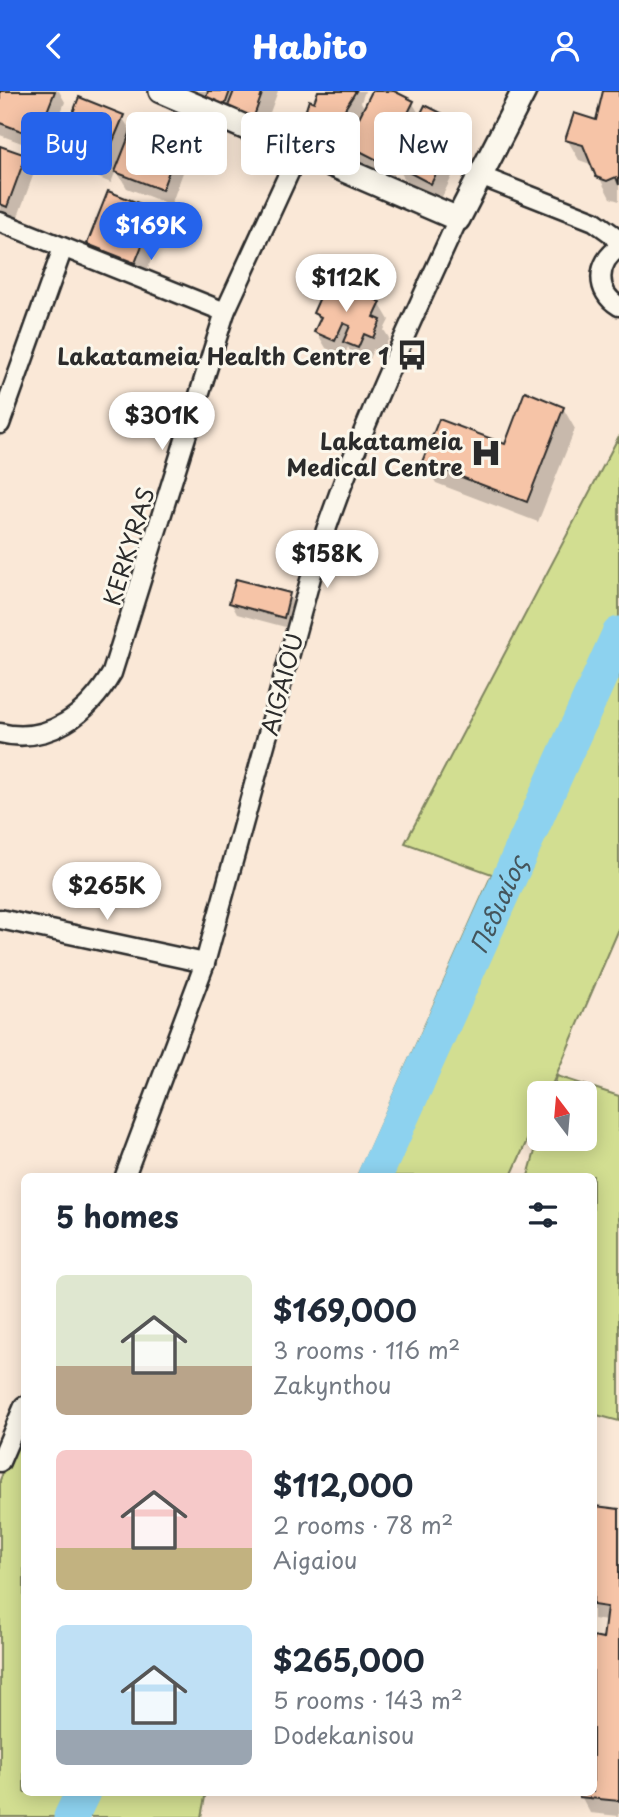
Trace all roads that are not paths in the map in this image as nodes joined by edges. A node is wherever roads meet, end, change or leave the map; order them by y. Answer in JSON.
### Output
{"nodes":[{"id":1,"x":161,"y":91,"type":"edge"},
{"id":2,"x":524,"y":91,"type":"edge"},
{"id":3,"x":241,"y":124,"type":"edge"},
{"id":4,"x":288,"y":175,"type":"edge"},
{"id":5,"x":359,"y":175,"type":"edge"},
{"id":6,"x":480,"y":176,"type":"junction"},
{"id":7,"x":458,"y":219,"type":"junction"},
{"id":8,"x":0,"y":222,"type":"edge"},
{"id":9,"x":63,"y":247,"type":"junction"},
{"id":10,"x":619,"y":247,"type":"edge"},
{"id":11,"x":619,"y":306,"type":"edge"},
{"id":12,"x":225,"y":312,"type":"junction"},
{"id":13,"x":0,"y":424,"type":"edge"},
{"id":14,"x":0,"y":733,"type":"edge"},
{"id":15,"x":0,"y":919,"type":"edge"},
{"id":16,"x":205,"y":963,"type":"junction"},
{"id":17,"x":126,"y":1173,"type":"edge"},
{"id":18,"x":21,"y":1413,"type":"edge"},
{"id":19,"x":0,"y":1462,"type":"edge"}],
"edges":[{"from":1,"to":3,"type":"street"},
{"from":2,"to":6,"type":"street","name":"AIGAIOU"},
{"from":4,"to":12,"type":"street","name":"KERKYRAS"},
{"from":5,"to":7,"type":"street"},
{"from":6,"to":7,"type":"street","name":"AIGAIOU"},
{"from":6,"to":10,"type":"street"},
{"from":7,"to":16,"type":"street","name":"AIGAIOU"},
{"from":8,"to":9,"type":"street"},
{"from":9,"to":12,"type":"street"},
{"from":9,"to":13,"type":"street"},
{"from":10,"to":11,"type":"street"},
{"from":12,"to":14,"type":"street","name":"KERKYRAS"},
{"from":15,"to":16,"type":"street"},
{"from":16,"to":17,"type":"street","name":"AIGAIOU"},
{"from":18,"to":19,"type":"street"}]}
